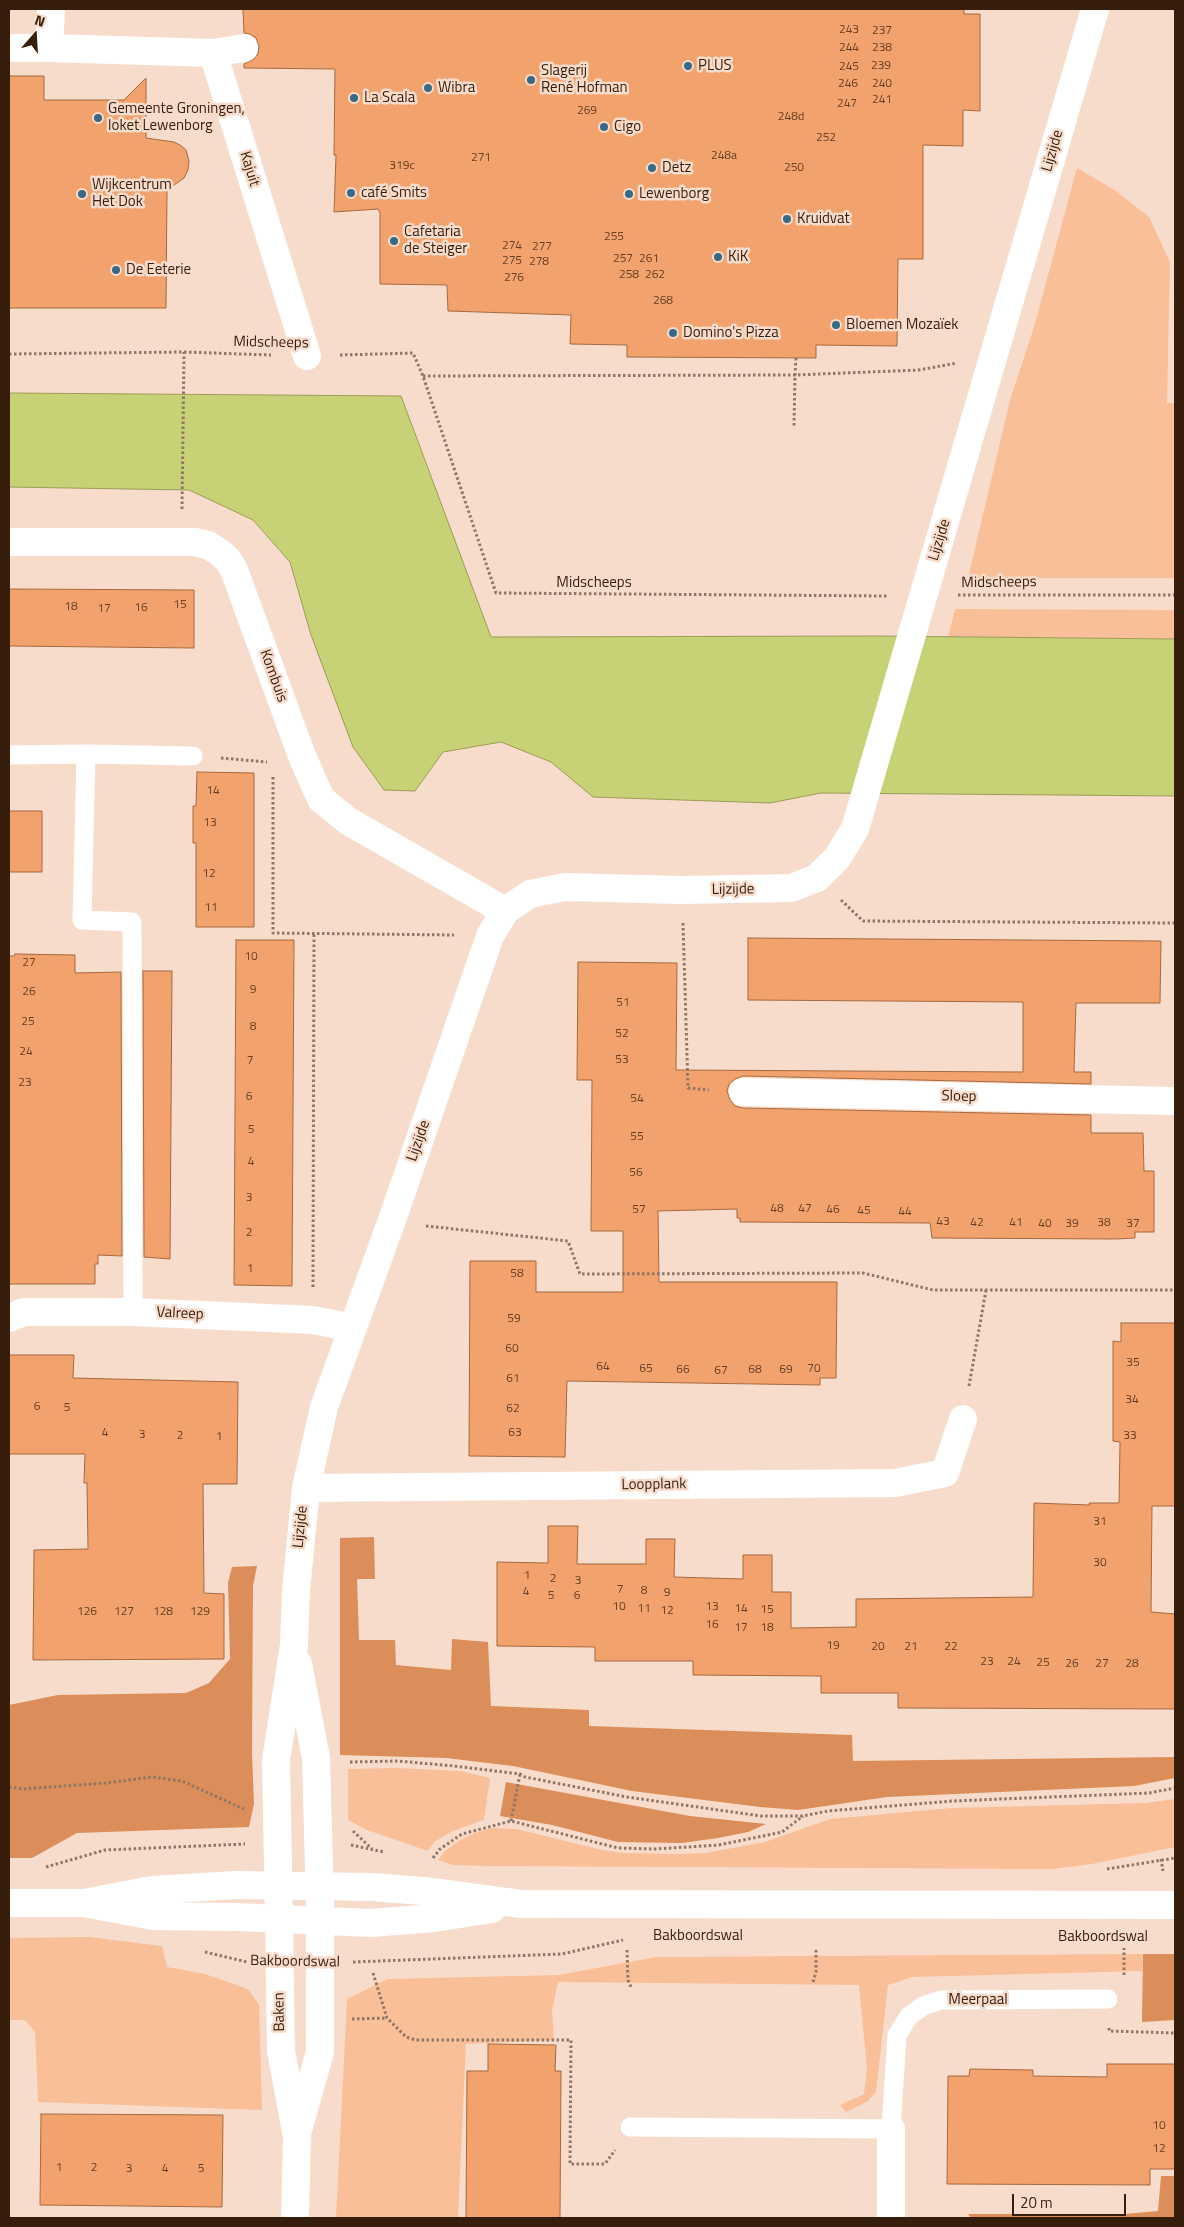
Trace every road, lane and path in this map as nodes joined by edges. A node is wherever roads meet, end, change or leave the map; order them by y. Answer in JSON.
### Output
{"nodes":[{"id":1,"x":51,"y":9,"type":"edge"},
{"id":2,"x":1095,"y":9,"type":"edge"},
{"id":3,"x":9,"y":48,"type":"edge"},
{"id":4,"x":49,"y":48,"type":"junction"},
{"id":5,"x":244,"y":48,"type":"dead end"},
{"id":6,"x":213,"y":53,"type":"junction"},
{"id":7,"x":184,"y":352,"type":"junction"},
{"id":8,"x":9,"y":354,"type":"edge"},
{"id":9,"x":306,"y":356,"type":"junction"},
{"id":10,"x":993,"y":357,"type":"junction"},
{"id":11,"x":796,"y":358,"type":"dead end"},
{"id":12,"x":795,"y":375,"type":"junction"},
{"id":13,"x":423,"y":376,"type":"junction"},
{"id":14,"x":794,"y":426,"type":"dead end"},
{"id":15,"x":182,"y":497,"type":"dead end"},
{"id":16,"x":9,"y":542,"type":"edge"},
{"id":17,"x":1175,"y":595,"type":"edge"},
{"id":18,"x":923,"y":596,"type":"junction"},
{"id":19,"x":86,"y":754,"type":"junction"},
{"id":20,"x":9,"y":755,"type":"edge"},
{"id":21,"x":193,"y":756,"type":"joint"},
{"id":22,"x":302,"y":756,"type":"junction"},
{"id":23,"x":273,"y":762,"type":"junction"},
{"id":24,"x":817,"y":878,"type":"junction"},
{"id":25,"x":681,"y":890,"type":"junction"},
{"id":26,"x":506,"y":911,"type":"junction"},
{"id":27,"x":1175,"y":923,"type":"edge"},
{"id":28,"x":314,"y":933,"type":"junction"},
{"id":29,"x":490,"y":936,"type":"junction"},
{"id":30,"x":743,"y":1092,"type":"joint"},
{"id":31,"x":1175,"y":1101,"type":"edge"},
{"id":32,"x":391,"y":1223,"type":"junction"},
{"id":33,"x":986,"y":1290,"type":"junction"},
{"id":34,"x":1175,"y":1290,"type":"edge"},
{"id":35,"x":132,"y":1312,"type":"junction"},
{"id":36,"x":9,"y":1318,"type":"edge"},
{"id":37,"x":313,"y":1320,"type":"junction"},
{"id":38,"x":352,"y":1328,"type":"junction"},
{"id":39,"x":963,"y":1419,"type":"joint"},
{"id":40,"x":306,"y":1488,"type":"junction"},
{"id":41,"x":294,"y":1645,"type":"junction"},
{"id":42,"x":340,"y":1763,"type":"dead end"},
{"id":43,"x":520,"y":1774,"type":"junction"},
{"id":44,"x":9,"y":1787,"type":"edge"},
{"id":45,"x":1175,"y":1788,"type":"edge"},
{"id":46,"x":803,"y":1816,"type":"junction"},
{"id":47,"x":317,"y":1819,"type":"junction"},
{"id":48,"x":511,"y":1821,"type":"junction"},
{"id":49,"x":278,"y":1832,"type":"junction"},
{"id":50,"x":373,"y":1849,"type":"dead end"},
{"id":51,"x":1161,"y":1859,"type":"dead end"},
{"id":52,"x":430,"y":1860,"type":"dead end"},
{"id":53,"x":42,"y":1868,"type":"dead end"},
{"id":54,"x":1169,"y":1870,"type":"dead end"},
{"id":55,"x":279,"y":1886,"type":"junction"},
{"id":56,"x":319,"y":1887,"type":"junction"},
{"id":57,"x":9,"y":1903,"type":"edge"},
{"id":58,"x":84,"y":1903,"type":"junction"},
{"id":59,"x":521,"y":1904,"type":"junction"},
{"id":60,"x":1175,"y":1905,"type":"edge"},
{"id":61,"x":279,"y":1919,"type":"junction"},
{"id":62,"x":320,"y":1921,"type":"junction"},
{"id":63,"x":624,"y":1940,"type":"dead end"},
{"id":64,"x":816,"y":1948,"type":"dead end"},
{"id":65,"x":627,"y":1950,"type":"dead end"},
{"id":66,"x":223,"y":1958,"type":"dead end"},
{"id":67,"x":280,"y":1964,"type":"junction"},
{"id":68,"x":320,"y":1964,"type":"junction"},
{"id":69,"x":373,"y":1973,"type":"dead end"},
{"id":70,"x":813,"y":1982,"type":"dead end"},
{"id":71,"x":631,"y":1986,"type":"dead end"},
{"id":72,"x":1108,"y":1999,"type":"dead end"},
{"id":73,"x":387,"y":2018,"type":"junction"},
{"id":74,"x":347,"y":2019,"type":"dead end"},
{"id":75,"x":630,"y":2128,"type":"joint"},
{"id":76,"x":891,"y":2129,"type":"junction"},
{"id":77,"x":297,"y":2137,"type":"junction"},
{"id":78,"x":295,"y":2218,"type":"edge"},
{"id":79,"x":891,"y":2218,"type":"edge"}],
"edges":[{"from":1,"to":4,"type":"street"},
{"from":2,"to":10,"type":"street","name":"Lijzijde"},
{"from":3,"to":4,"type":"street"},
{"from":4,"to":6,"type":"street"},
{"from":5,"to":6,"type":"street"},
{"from":6,"to":9,"type":"street","name":"Kajuit"},
{"from":7,"to":8,"type":"path","name":"Midscheeps"},
{"from":7,"to":9,"type":"path","name":"Midscheeps"},
{"from":7,"to":15,"type":"path"},
{"from":9,"to":13,"type":"path","name":"Midscheeps"},
{"from":10,"to":12,"type":"path"},
{"from":10,"to":18,"type":"street","name":"Lijzijde"},
{"from":11,"to":12,"type":"path"},
{"from":12,"to":13,"type":"path"},
{"from":12,"to":14,"type":"path"},
{"from":13,"to":18,"type":"path","name":"Midscheeps"},
{"from":16,"to":22,"type":"street","name":"Kombuis"},
{"from":17,"to":18,"type":"path","name":"Midscheeps"},
{"from":18,"to":24,"type":"street","name":"Lijzijde"},
{"from":19,"to":20,"type":"lane"},
{"from":19,"to":21,"type":"lane"},
{"from":19,"to":35,"type":"lane"},
{"from":21,"to":23,"type":"path"},
{"from":22,"to":23,"type":"path"},
{"from":22,"to":26,"type":"street","name":"Kombuis"},
{"from":23,"to":28,"type":"path"},
{"from":24,"to":25,"type":"street","name":"Lijzijde"},
{"from":24,"to":27,"type":"path"},
{"from":25,"to":26,"type":"street","name":"Lijzijde"},
{"from":25,"to":30,"type":"path"},
{"from":26,"to":29,"type":"street","name":"Lijzijde"},
{"from":28,"to":29,"type":"path"},
{"from":28,"to":37,"type":"path"},
{"from":29,"to":32,"type":"street","name":"Lijzijde"},
{"from":30,"to":31,"type":"street","name":"Sloep"},
{"from":32,"to":33,"type":"path"},
{"from":32,"to":38,"type":"street","name":"Lijzijde"},
{"from":33,"to":34,"type":"path"},
{"from":33,"to":39,"type":"path"},
{"from":35,"to":36,"type":"street","name":"Valreep"},
{"from":35,"to":37,"type":"street","name":"Valreep"},
{"from":37,"to":38,"type":"street","name":"Valreep"},
{"from":38,"to":40,"type":"street","name":"Lijzijde"},
{"from":39,"to":40,"type":"street","name":"Loopplank"},
{"from":40,"to":41,"type":"street","name":"Lijzijde"},
{"from":41,"to":47,"type":"street","name":"Lijzijde"},
{"from":41,"to":49,"type":"street","name":"Lijzijde"},
{"from":42,"to":43,"type":"path"},
{"from":43,"to":46,"type":"path"},
{"from":43,"to":48,"type":"path"},
{"from":44,"to":49,"type":"path"},
{"from":45,"to":46,"type":"path"},
{"from":46,"to":48,"type":"path"},
{"from":47,"to":50,"type":"path"},
{"from":47,"to":56,"type":"street","name":"Lijzijde"},
{"from":48,"to":52,"type":"path"},
{"from":49,"to":53,"type":"path"},
{"from":49,"to":55,"type":"street","name":"Lijzijde"},
{"from":51,"to":54,"type":"path"},
{"from":55,"to":56,"type":"street"},
{"from":55,"to":58,"type":"street"},
{"from":55,"to":61,"type":"street","name":"Baken"},
{"from":56,"to":59,"type":"street"},
{"from":56,"to":62,"type":"street","name":"Lijzijde"},
{"from":57,"to":58,"type":"street"},
{"from":58,"to":61,"type":"street"},
{"from":59,"to":60,"type":"street"},
{"from":59,"to":62,"type":"street"},
{"from":61,"to":62,"type":"street"},
{"from":61,"to":67,"type":"street","name":"Baken"},
{"from":62,"to":68,"type":"street","name":"Baken"},
{"from":63,"to":68,"type":"path","name":"Bakboordswal"},
{"from":64,"to":70,"type":"path"},
{"from":65,"to":71,"type":"path"},
{"from":66,"to":67,"type":"path","name":"Bakboordswal"},
{"from":67,"to":77,"type":"street","name":"Baken"},
{"from":68,"to":77,"type":"street","name":"Baken"},
{"from":69,"to":73,"type":"path"},
{"from":72,"to":76,"type":"lane","name":"Meerpaal"},
{"from":73,"to":74,"type":"path"},
{"from":73,"to":75,"type":"path"},
{"from":75,"to":76,"type":"lane"},
{"from":76,"to":79,"type":"street","name":"Meerpaal"},
{"from":77,"to":78,"type":"street","name":"Baken"}]}
